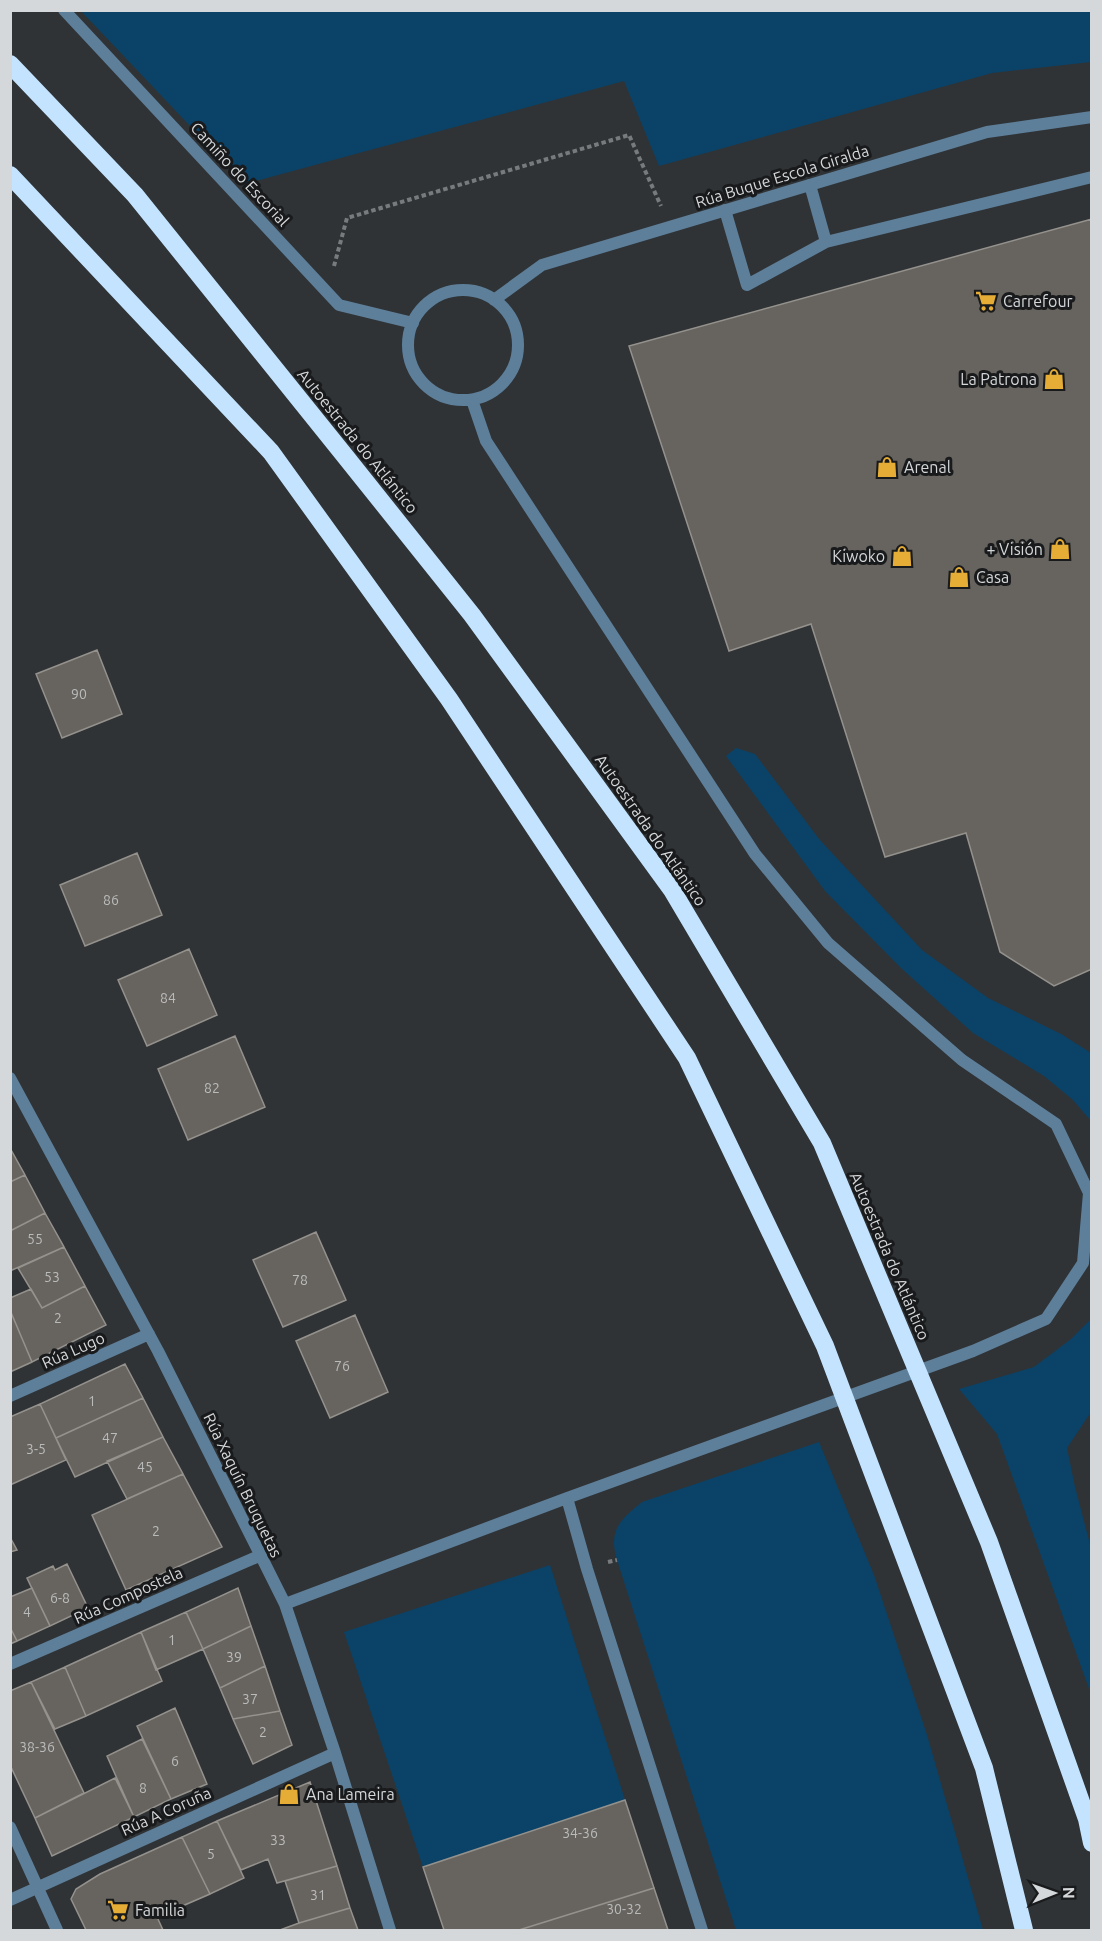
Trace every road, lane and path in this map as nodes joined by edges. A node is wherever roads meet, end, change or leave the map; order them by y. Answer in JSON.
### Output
{"nodes":[{"id":1,"x":64,"y":10,"type":"edge"},
{"id":2,"x":10,"y":64,"type":"edge"},
{"id":3,"x":1092,"y":117,"type":"edge"},
{"id":4,"x":10,"y":176,"type":"edge"},
{"id":5,"x":1092,"y":177,"type":"edge"},
{"id":6,"x":810,"y":184,"type":"junction"},
{"id":7,"x":725,"y":210,"type":"junction"},
{"id":8,"x":670,"y":226,"type":"junction"},
{"id":9,"x":826,"y":242,"type":"junction"},
{"id":10,"x":327,"y":292,"type":"junction"},
{"id":11,"x":494,"y":300,"type":"junction"},
{"id":12,"x":413,"y":323,"type":"junction"},
{"id":13,"x":472,"y":400,"type":"junction"},
{"id":14,"x":10,"y":1078,"type":"edge"},
{"id":15,"x":149,"y":1334,"type":"junction"},
{"id":16,"x":10,"y":1396,"type":"edge"},
{"id":17,"x":567,"y":1498,"type":"junction"},
{"id":18,"x":259,"y":1556,"type":"junction"},
{"id":19,"x":285,"y":1604,"type":"junction"},
{"id":20,"x":10,"y":1664,"type":"edge"},
{"id":21,"x":335,"y":1753,"type":"junction"},
{"id":22,"x":10,"y":1827,"type":"edge"},
{"id":23,"x":1092,"y":1843,"type":"edge"},
{"id":24,"x":38,"y":1887,"type":"junction"},
{"id":25,"x":10,"y":1900,"type":"edge"},
{"id":26,"x":57,"y":1930,"type":"edge"},
{"id":27,"x":390,"y":1930,"type":"edge"},
{"id":28,"x":702,"y":1930,"type":"edge"},
{"id":29,"x":1024,"y":1930,"type":"edge"}],
"edges":[{"from":1,"to":10,"type":"street","name":"Camiño do Escorial"},
{"from":2,"to":23,"type":"highway","name":"Autoestrada do Atlántico"},
{"from":3,"to":6,"type":"street","name":"Rúa Buque Escola Giralda"},
{"from":4,"to":29,"type":"highway"},
{"from":5,"to":9,"type":"street"},
{"from":6,"to":7,"type":"street","name":"Rúa Buque Escola Giralda"},
{"from":6,"to":9,"type":"street"},
{"from":7,"to":8,"type":"street","name":"Rúa Buque Escola Giralda"},
{"from":7,"to":9,"type":"street"},
{"from":8,"to":10,"type":"path"},
{"from":8,"to":11,"type":"street","name":"Rúa Buque Escola Giralda"},
{"from":10,"to":12,"type":"street","name":"Camiño do Escorial"},
{"from":11,"to":12,"type":"street"},
{"from":11,"to":13,"type":"street"},
{"from":12,"to":13,"type":"street"},
{"from":13,"to":17,"type":"street"},
{"from":14,"to":15,"type":"street","name":"Rúa Xaquín Bruquetas"},
{"from":15,"to":16,"type":"street","name":"Rúa Lugo"},
{"from":15,"to":18,"type":"street","name":"Rúa Xaquín Bruquetas"},
{"from":17,"to":19,"type":"street"},
{"from":17,"to":28,"type":"street"},
{"from":18,"to":19,"type":"street","name":"Rúa Xaquín Bruquetas"},
{"from":18,"to":20,"type":"street","name":"Rúa Compostela"},
{"from":19,"to":21,"type":"street","name":"Rúa Xaquín Bruquetas"},
{"from":21,"to":24,"type":"street","name":"Rúa A Coruña"},
{"from":21,"to":27,"type":"street","name":"Rúa Xaquín Bruquetas"},
{"from":22,"to":24,"type":"street"},
{"from":24,"to":25,"type":"street","name":"Rúa A Coruña"},
{"from":24,"to":26,"type":"street"}]}
